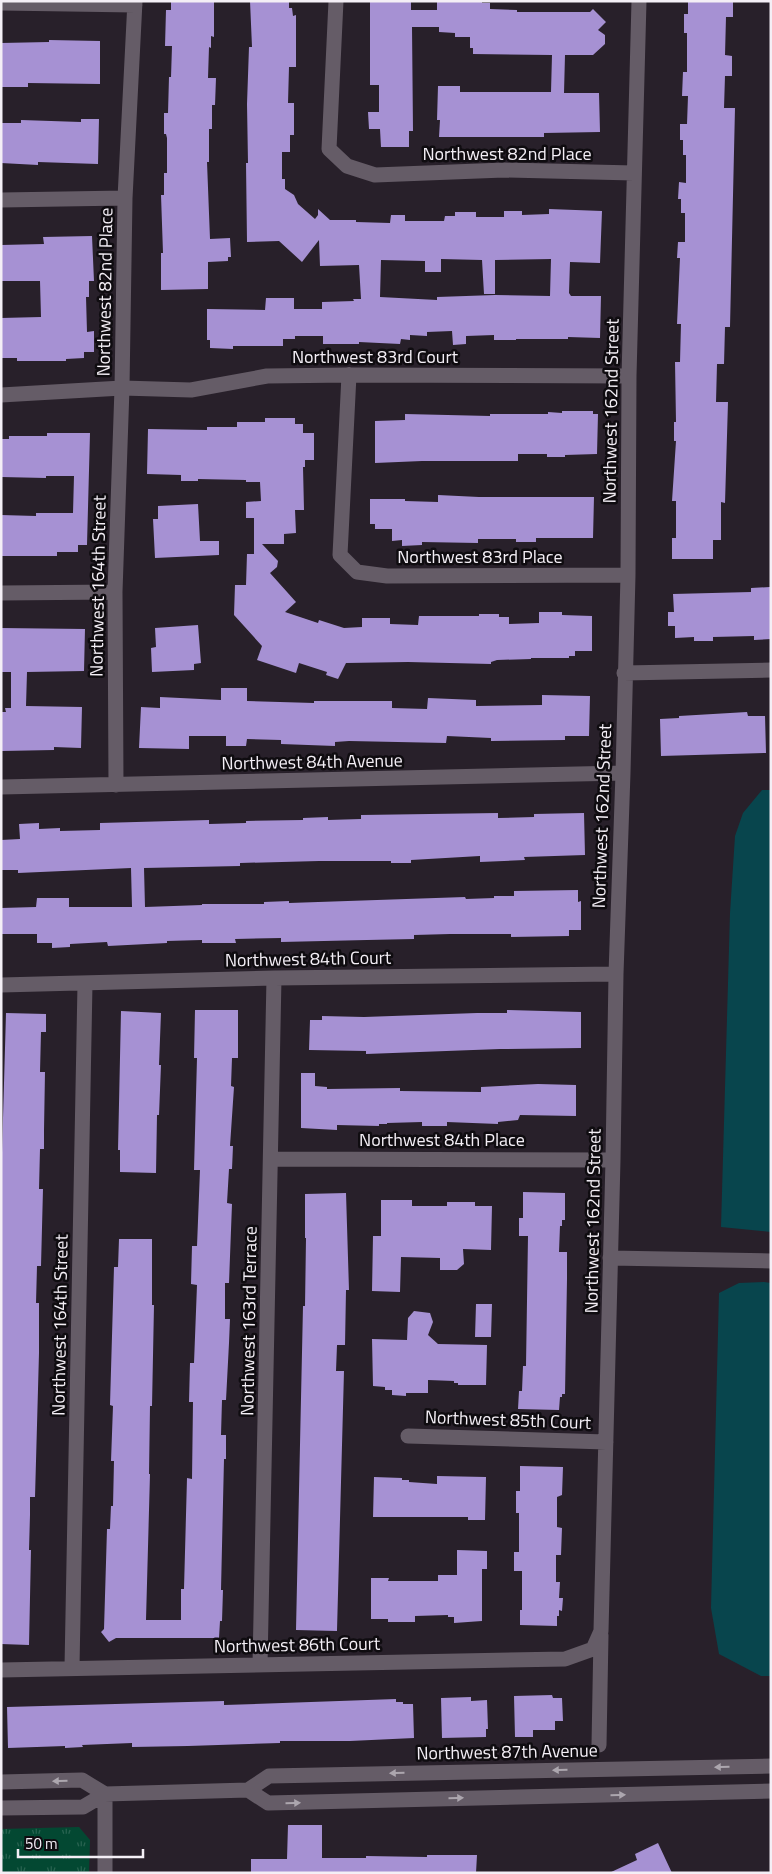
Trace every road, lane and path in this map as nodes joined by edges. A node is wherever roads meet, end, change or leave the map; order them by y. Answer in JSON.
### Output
{"nodes":[{"id":1,"x":336,"y":1,"type":"edge"},
{"id":2,"x":640,"y":1,"type":"edge"},
{"id":3,"x":1,"y":3,"type":"edge"},
{"id":4,"x":135,"y":3,"type":"edge"},
{"id":5,"x":634,"y":173,"type":"junction"},
{"id":6,"x":125,"y":198,"type":"junction"},
{"id":7,"x":1,"y":200,"type":"edge"},
{"id":8,"x":350,"y":375,"type":"junction"},
{"id":9,"x":630,"y":376,"type":"junction"},
{"id":10,"x":122,"y":388,"type":"junction"},
{"id":11,"x":1,"y":395,"type":"edge"},
{"id":12,"x":628,"y":575,"type":"junction"},
{"id":13,"x":114,"y":592,"type":"junction"},
{"id":14,"x":1,"y":593,"type":"edge"},
{"id":15,"x":771,"y":670,"type":"edge"},
{"id":16,"x":624,"y":673,"type":"junction"},
{"id":17,"x":623,"y":773,"type":"junction"},
{"id":18,"x":116,"y":785,"type":"junction"},
{"id":19,"x":1,"y":787,"type":"edge"},
{"id":20,"x":616,"y":974,"type":"junction"},
{"id":21,"x":274,"y":978,"type":"junction"},
{"id":22,"x":86,"y":984,"type":"junction"},
{"id":23,"x":1,"y":985,"type":"edge"},
{"id":24,"x":271,"y":1159,"type":"junction"},
{"id":25,"x":613,"y":1160,"type":"junction"},
{"id":26,"x":610,"y":1258,"type":"junction"},
{"id":27,"x":771,"y":1261,"type":"edge"},
{"id":28,"x":408,"y":1436,"type":"dead end"},
{"id":29,"x":606,"y":1442,"type":"junction"},
{"id":30,"x":601,"y":1631,"type":"junction"},
{"id":31,"x":592,"y":1649,"type":"joint"},
{"id":32,"x":260,"y":1665,"type":"junction"},
{"id":33,"x":72,"y":1667,"type":"junction"},
{"id":34,"x":1,"y":1670,"type":"edge"},
{"id":35,"x":600,"y":1745,"type":"dead end"},
{"id":36,"x":771,"y":1766,"type":"edge"},
{"id":37,"x":1,"y":1782,"type":"edge"},
{"id":38,"x":248,"y":1790,"type":"junction"},
{"id":39,"x":771,"y":1791,"type":"edge"},
{"id":40,"x":105,"y":1794,"type":"junction"},
{"id":41,"x":1,"y":1808,"type":"edge"},
{"id":42,"x":105,"y":1873,"type":"edge"}],
"edges":[{"from":1,"to":5,"type":"street","name":"Northwest 82nd Place"},
{"from":2,"to":5,"type":"street","name":"Northwest 162nd Street"},
{"from":3,"to":4,"type":"street"},
{"from":4,"to":6,"type":"street"},
{"from":5,"to":9,"type":"street","name":"Northwest 162nd Street"},
{"from":6,"to":7,"type":"street","name":"Northwest 82nd Place"},
{"from":6,"to":10,"type":"street","name":"Northwest 82nd Place"},
{"from":8,"to":9,"type":"street","name":"Northwest 83rd Court"},
{"from":8,"to":10,"type":"street","name":"Northwest 83rd Court"},
{"from":8,"to":12,"type":"street","name":"Northwest 83rd Place"},
{"from":9,"to":12,"type":"street","name":"Northwest 162nd Street"},
{"from":10,"to":11,"type":"street","name":"Northwest 82nd Place"},
{"from":10,"to":13,"type":"street","name":"Northwest 164th Street"},
{"from":12,"to":16,"type":"street","name":"Northwest 162nd Street"},
{"from":13,"to":14,"type":"street"},
{"from":13,"to":18,"type":"street","name":"Northwest 164th Street"},
{"from":15,"to":16,"type":"street"},
{"from":16,"to":17,"type":"street","name":"Northwest 162nd Street"},
{"from":17,"to":18,"type":"street","name":"Northwest 84th Avenue"},
{"from":17,"to":20,"type":"street","name":"Northwest 162nd Street"},
{"from":18,"to":19,"type":"street","name":"Northwest 84th Avenue"},
{"from":20,"to":21,"type":"street","name":"Northwest 84th Court"},
{"from":20,"to":25,"type":"street","name":"Northwest 162nd Street"},
{"from":21,"to":22,"type":"street","name":"Northwest 84th Court"},
{"from":21,"to":24,"type":"street","name":"Northwest 163rd Terrace"},
{"from":22,"to":23,"type":"street","name":"Northwest 84th Court"},
{"from":22,"to":33,"type":"street","name":"Northwest 164th Street"},
{"from":24,"to":25,"type":"street","name":"Northwest 84th Place"},
{"from":24,"to":32,"type":"street","name":"Northwest 163rd Terrace"},
{"from":25,"to":26,"type":"street","name":"Northwest 162nd Street"},
{"from":26,"to":27,"type":"street"},
{"from":26,"to":29,"type":"street","name":"Northwest 162nd Street"},
{"from":28,"to":29,"type":"street","name":"Northwest 85th Court"},
{"from":29,"to":30,"type":"street","name":"Northwest 162nd Street"},
{"from":30,"to":31,"type":"street","name":"Northwest 162nd Street"},
{"from":30,"to":35,"type":"street","name":"Northwest 162nd Street"},
{"from":31,"to":32,"type":"street","name":"Northwest 86th Court"},
{"from":32,"to":33,"type":"street","name":"Northwest 86th Court"},
{"from":33,"to":34,"type":"street","name":"Northwest 86th Court"},
{"from":36,"to":38,"type":"street","name":"Northwest 87th Avenue","one_way":true},
{"from":40,"to":37,"type":"street","one_way":true},
{"from":38,"to":39,"type":"street","one_way":true},
{"from":38,"to":40,"type":"street"},
{"from":40,"to":41,"type":"street"},
{"from":40,"to":42,"type":"street"}]}
